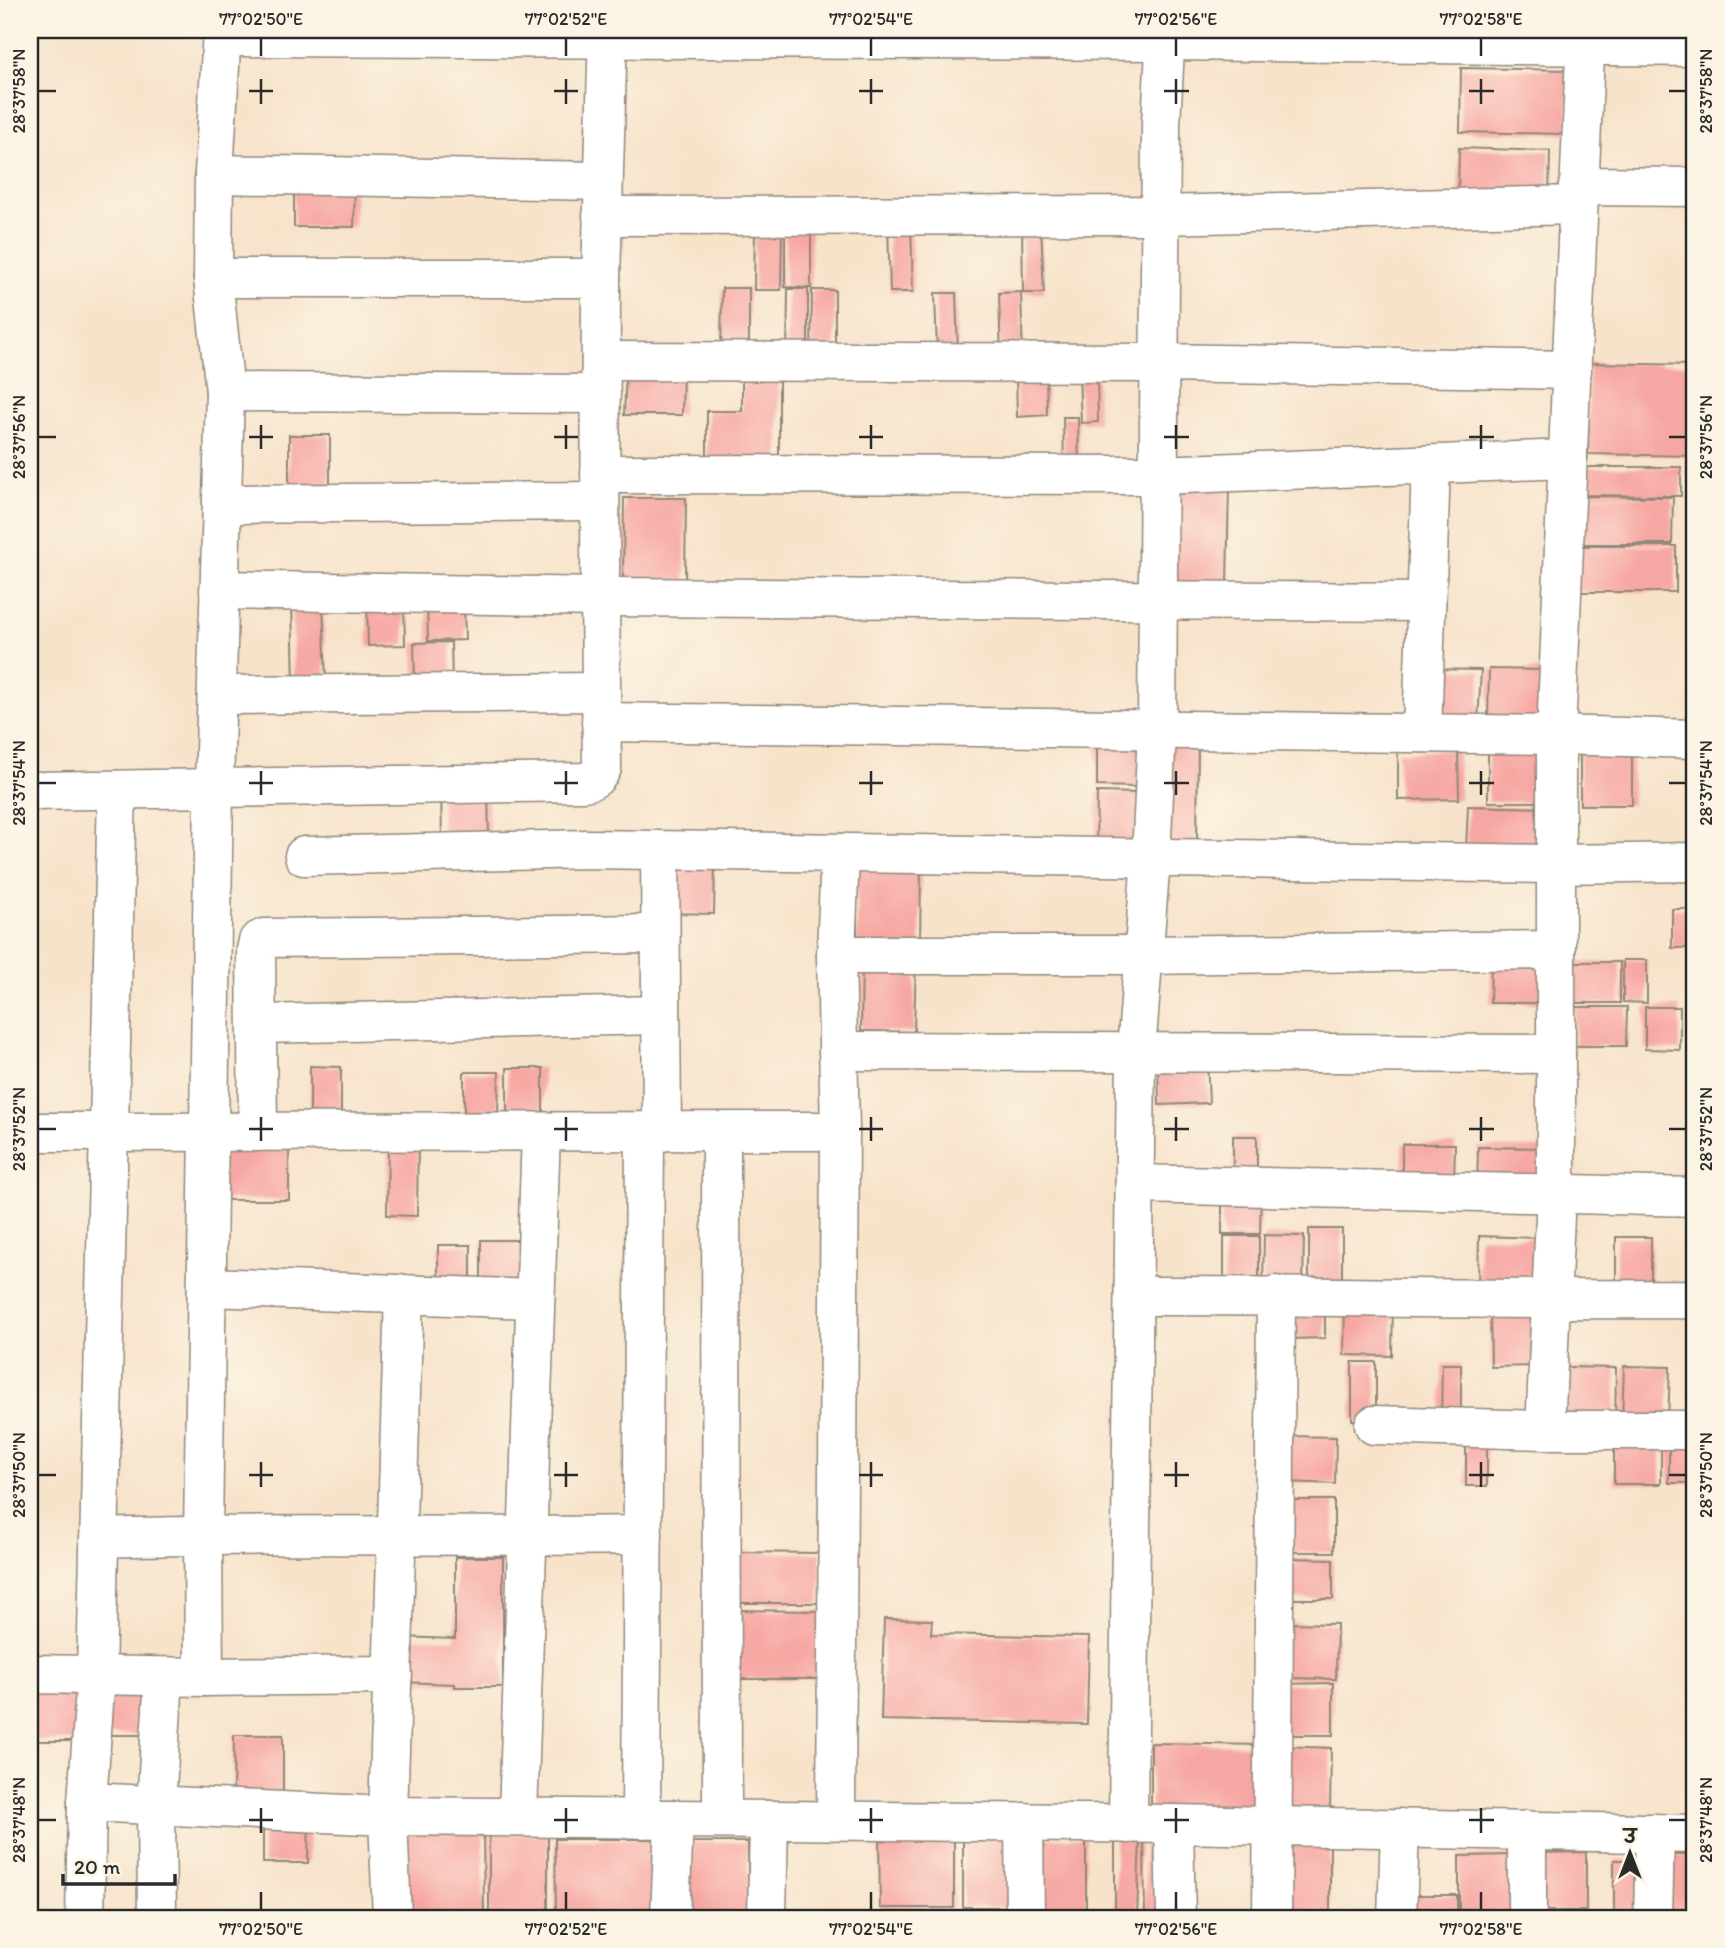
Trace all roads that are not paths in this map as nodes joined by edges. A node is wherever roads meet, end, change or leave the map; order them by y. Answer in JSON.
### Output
{"nodes":[{"id":1,"x":222,"y":33,"type":"edge"},
{"id":2,"x":608,"y":35,"type":"edge"},
{"id":3,"x":1166,"y":36,"type":"edge"},
{"id":4,"x":1586,"y":37,"type":"edge"},
{"id":5,"x":1695,"y":47,"type":"edge"},
{"id":6,"x":214,"y":174,"type":"junction"},
{"id":7,"x":1695,"y":187,"type":"edge"},
{"id":8,"x":1578,"y":196,"type":"junction"},
{"id":9,"x":602,"y":199,"type":"junction"},
{"id":10,"x":1160,"y":215,"type":"junction"},
{"id":11,"x":212,"y":278,"type":"junction"},
{"id":12,"x":601,"y":278,"type":"junction"},
{"id":13,"x":1158,"y":363,"type":"junction"},
{"id":14,"x":1572,"y":370,"type":"junction"},
{"id":15,"x":601,"y":377,"type":"junction"},
{"id":16,"x":225,"y":393,"type":"junction"},
{"id":17,"x":1568,"y":459,"type":"junction"},
{"id":18,"x":1431,"y":465,"type":"junction"},
{"id":19,"x":1158,"y":475,"type":"junction"},
{"id":20,"x":600,"y":488,"type":"junction"},
{"id":21,"x":222,"y":504,"type":"junction"},
{"id":22,"x":219,"y":590,"type":"junction"},
{"id":23,"x":600,"y":597,"type":"junction"},
{"id":24,"x":1157,"y":602,"type":"junction"},
{"id":25,"x":1426,"y":602,"type":"junction"},
{"id":26,"x":217,"y":695,"type":"junction"},
{"id":27,"x":601,"y":707,"type":"junction"},
{"id":28,"x":1157,"y":730,"type":"junction"},
{"id":29,"x":1422,"y":733,"type":"junction"},
{"id":30,"x":1556,"y":735,"type":"junction"},
{"id":31,"x":1695,"y":739,"type":"edge"},
{"id":32,"x":214,"y":788,"type":"junction"},
{"id":33,"x":117,"y":790,"type":"junction"},
{"id":34,"x":30,"y":791,"type":"edge"},
{"id":35,"x":660,"y":851,"type":"junction"},
{"id":36,"x":840,"y":853,"type":"junction"},
{"id":37,"x":304,"y":856,"type":"dead end"},
{"id":38,"x":1151,"y":858,"type":"junction"},
{"id":39,"x":1695,"y":862,"type":"edge"},
{"id":40,"x":1556,"y":864,"type":"junction"},
{"id":41,"x":660,"y":934,"type":"junction"},
{"id":42,"x":1556,"y":950,"type":"junction"},
{"id":43,"x":836,"y":955,"type":"junction"},
{"id":44,"x":1143,"y":955,"type":"junction"},
{"id":45,"x":661,"y":1015,"type":"junction"},
{"id":46,"x":259,"y":1024,"type":"junction"},
{"id":47,"x":838,"y":1051,"type":"junction"},
{"id":48,"x":1136,"y":1052,"type":"junction"},
{"id":49,"x":1556,"y":1054,"type":"junction"},
{"id":50,"x":840,"y":1131,"type":"junction"},
{"id":51,"x":30,"y":1132,"type":"edge"},
{"id":52,"x":110,"y":1132,"type":"junction"},
{"id":53,"x":210,"y":1132,"type":"junction"},
{"id":54,"x":258,"y":1132,"type":"junction"},
{"id":55,"x":541,"y":1132,"type":"junction"},
{"id":56,"x":653,"y":1132,"type":"junction"},
{"id":57,"x":720,"y":1132,"type":"junction"},
{"id":58,"x":1135,"y":1184,"type":"junction"},
{"id":59,"x":1556,"y":1195,"type":"junction"},
{"id":60,"x":1695,"y":1197,"type":"edge"},
{"id":61,"x":207,"y":1287,"type":"junction"},
{"id":62,"x":404,"y":1294,"type":"junction"},
{"id":63,"x":1276,"y":1295,"type":"junction"},
{"id":64,"x":1135,"y":1296,"type":"junction"},
{"id":65,"x":536,"y":1299,"type":"junction"},
{"id":66,"x":1695,"y":1299,"type":"edge"},
{"id":67,"x":1549,"y":1301,"type":"junction"},
{"id":68,"x":1374,"y":1424,"type":"dead end"},
{"id":69,"x":1545,"y":1430,"type":"junction"},
{"id":70,"x":1695,"y":1430,"type":"edge"},
{"id":71,"x":203,"y":1535,"type":"junction"},
{"id":72,"x":643,"y":1535,"type":"junction"},
{"id":73,"x":395,"y":1536,"type":"junction"},
{"id":74,"x":529,"y":1537,"type":"junction"},
{"id":75,"x":99,"y":1538,"type":"junction"},
{"id":76,"x":30,"y":1674,"type":"edge"},
{"id":77,"x":96,"y":1675,"type":"junction"},
{"id":78,"x":393,"y":1675,"type":"junction"},
{"id":79,"x":164,"y":1677,"type":"junction"},
{"id":80,"x":204,"y":1677,"type":"junction"},
{"id":81,"x":87,"y":1802,"type":"junction"},
{"id":82,"x":156,"y":1805,"type":"junction"},
{"id":83,"x":388,"y":1815,"type":"junction"},
{"id":84,"x":518,"y":1817,"type":"junction"},
{"id":85,"x":658,"y":1819,"type":"junction"},
{"id":86,"x":722,"y":1819,"type":"junction"},
{"id":87,"x":769,"y":1820,"type":"junction"},
{"id":88,"x":836,"y":1821,"type":"junction"},
{"id":89,"x":1024,"y":1822,"type":"junction"},
{"id":90,"x":1128,"y":1824,"type":"junction"},
{"id":91,"x":1174,"y":1824,"type":"junction"},
{"id":92,"x":1272,"y":1825,"type":"junction"},
{"id":93,"x":1401,"y":1828,"type":"junction"},
{"id":94,"x":1527,"y":1830,"type":"junction"},
{"id":95,"x":1655,"y":1833,"type":"junction"},
{"id":96,"x":1695,"y":1834,"type":"edge"},
{"id":97,"x":85,"y":1918,"type":"edge"},
{"id":98,"x":157,"y":1918,"type":"edge"},
{"id":99,"x":392,"y":1918,"type":"edge"},
{"id":100,"x":670,"y":1918,"type":"edge"},
{"id":101,"x":767,"y":1918,"type":"edge"},
{"id":102,"x":1025,"y":1918,"type":"edge"},
{"id":103,"x":1175,"y":1918,"type":"edge"},
{"id":104,"x":1272,"y":1918,"type":"edge"},
{"id":105,"x":1396,"y":1918,"type":"edge"},
{"id":106,"x":1527,"y":1918,"type":"edge"},
{"id":107,"x":1653,"y":1918,"type":"edge"}],
"edges":[{"from":1,"to":2,"type":"street"},
{"from":1,"to":6,"type":"street"},
{"from":2,"to":3,"type":"street"},
{"from":2,"to":9,"type":"street"},
{"from":3,"to":4,"type":"street"},
{"from":3,"to":10,"type":"street"},
{"from":4,"to":5,"type":"street"},
{"from":4,"to":8,"type":"street"},
{"from":6,"to":9,"type":"street"},
{"from":6,"to":11,"type":"street"},
{"from":7,"to":8,"type":"street"},
{"from":8,"to":10,"type":"street"},
{"from":8,"to":14,"type":"street"},
{"from":9,"to":10,"type":"street"},
{"from":9,"to":12,"type":"street"},
{"from":10,"to":13,"type":"street"},
{"from":11,"to":12,"type":"street"},
{"from":11,"to":16,"type":"street"},
{"from":12,"to":15,"type":"street"},
{"from":13,"to":14,"type":"street"},
{"from":13,"to":15,"type":"street"},
{"from":13,"to":19,"type":"street"},
{"from":14,"to":17,"type":"street"},
{"from":15,"to":16,"type":"street"},
{"from":15,"to":20,"type":"street"},
{"from":16,"to":21,"type":"street"},
{"from":17,"to":18,"type":"street"},
{"from":17,"to":30,"type":"street"},
{"from":18,"to":19,"type":"street"},
{"from":18,"to":25,"type":"street"},
{"from":19,"to":20,"type":"street"},
{"from":19,"to":24,"type":"street"},
{"from":20,"to":21,"type":"street"},
{"from":20,"to":23,"type":"street"},
{"from":21,"to":22,"type":"street"},
{"from":22,"to":23,"type":"street"},
{"from":22,"to":26,"type":"street"},
{"from":23,"to":24,"type":"street"},
{"from":23,"to":27,"type":"street"},
{"from":24,"to":25,"type":"street"},
{"from":24,"to":28,"type":"street"},
{"from":25,"to":29,"type":"street"},
{"from":26,"to":27,"type":"street"},
{"from":26,"to":32,"type":"street"},
{"from":27,"to":28,"type":"street"},
{"from":27,"to":32,"type":"street"},
{"from":28,"to":29,"type":"street"},
{"from":28,"to":38,"type":"street"},
{"from":29,"to":30,"type":"street"},
{"from":30,"to":31,"type":"street"},
{"from":30,"to":40,"type":"street"},
{"from":32,"to":33,"type":"street"},
{"from":32,"to":53,"type":"street"},
{"from":33,"to":34,"type":"street"},
{"from":33,"to":52,"type":"street"},
{"from":35,"to":36,"type":"street"},
{"from":35,"to":37,"type":"street"},
{"from":35,"to":41,"type":"street"},
{"from":36,"to":38,"type":"street"},
{"from":36,"to":43,"type":"street"},
{"from":38,"to":40,"type":"street"},
{"from":38,"to":44,"type":"street"},
{"from":39,"to":40,"type":"street"},
{"from":40,"to":42,"type":"street"},
{"from":41,"to":45,"type":"street"},
{"from":41,"to":46,"type":"street"},
{"from":42,"to":44,"type":"street"},
{"from":42,"to":49,"type":"street"},
{"from":43,"to":44,"type":"street"},
{"from":43,"to":47,"type":"street"},
{"from":44,"to":48,"type":"street"},
{"from":45,"to":46,"type":"street"},
{"from":45,"to":56,"type":"street"},
{"from":46,"to":54,"type":"street"},
{"from":47,"to":48,"type":"street"},
{"from":47,"to":50,"type":"street"},
{"from":48,"to":49,"type":"street"},
{"from":48,"to":58,"type":"street"},
{"from":49,"to":59,"type":"street"},
{"from":50,"to":57,"type":"street"},
{"from":50,"to":88,"type":"street"},
{"from":51,"to":52,"type":"street"},
{"from":52,"to":53,"type":"street"},
{"from":52,"to":75,"type":"street"},
{"from":53,"to":54,"type":"street"},
{"from":53,"to":61,"type":"street"},
{"from":54,"to":55,"type":"street"},
{"from":55,"to":56,"type":"street"},
{"from":55,"to":65,"type":"street"},
{"from":56,"to":57,"type":"street"},
{"from":56,"to":72,"type":"street"},
{"from":57,"to":86,"type":"street"},
{"from":58,"to":59,"type":"street"},
{"from":58,"to":64,"type":"street"},
{"from":59,"to":60,"type":"street"},
{"from":59,"to":67,"type":"street"},
{"from":61,"to":62,"type":"street"},
{"from":61,"to":71,"type":"street"},
{"from":62,"to":65,"type":"street"},
{"from":62,"to":73,"type":"street"},
{"from":63,"to":64,"type":"street"},
{"from":63,"to":67,"type":"street"},
{"from":63,"to":92,"type":"street"},
{"from":64,"to":90,"type":"street"},
{"from":65,"to":74,"type":"street"},
{"from":66,"to":67,"type":"street"},
{"from":67,"to":69,"type":"street"},
{"from":68,"to":69,"type":"street"},
{"from":69,"to":70,"type":"street"},
{"from":71,"to":73,"type":"street"},
{"from":71,"to":75,"type":"street"},
{"from":71,"to":80,"type":"street"},
{"from":72,"to":74,"type":"street"},
{"from":72,"to":85,"type":"street"},
{"from":73,"to":74,"type":"street"},
{"from":73,"to":78,"type":"street"},
{"from":74,"to":84,"type":"street"},
{"from":75,"to":77,"type":"street"},
{"from":76,"to":77,"type":"street"},
{"from":77,"to":79,"type":"street"},
{"from":77,"to":81,"type":"street"},
{"from":78,"to":80,"type":"street"},
{"from":78,"to":83,"type":"street"},
{"from":79,"to":80,"type":"street"},
{"from":79,"to":82,"type":"street"},
{"from":81,"to":82,"type":"street"},
{"from":81,"to":97,"type":"street"},
{"from":82,"to":83,"type":"street"},
{"from":82,"to":98,"type":"street"},
{"from":83,"to":84,"type":"street"},
{"from":83,"to":99,"type":"street"},
{"from":84,"to":85,"type":"street"},
{"from":85,"to":86,"type":"street"},
{"from":85,"to":100,"type":"street"},
{"from":86,"to":87,"type":"street"},
{"from":87,"to":88,"type":"street"},
{"from":87,"to":101,"type":"street"},
{"from":88,"to":89,"type":"street"},
{"from":89,"to":90,"type":"street"},
{"from":89,"to":102,"type":"street"},
{"from":90,"to":91,"type":"street"},
{"from":91,"to":92,"type":"street"},
{"from":91,"to":103,"type":"street"},
{"from":92,"to":93,"type":"street"},
{"from":92,"to":104,"type":"street"},
{"from":93,"to":94,"type":"street"},
{"from":93,"to":105,"type":"street"},
{"from":94,"to":95,"type":"street"},
{"from":94,"to":106,"type":"street"},
{"from":95,"to":96,"type":"street"},
{"from":95,"to":107,"type":"street"}]}
